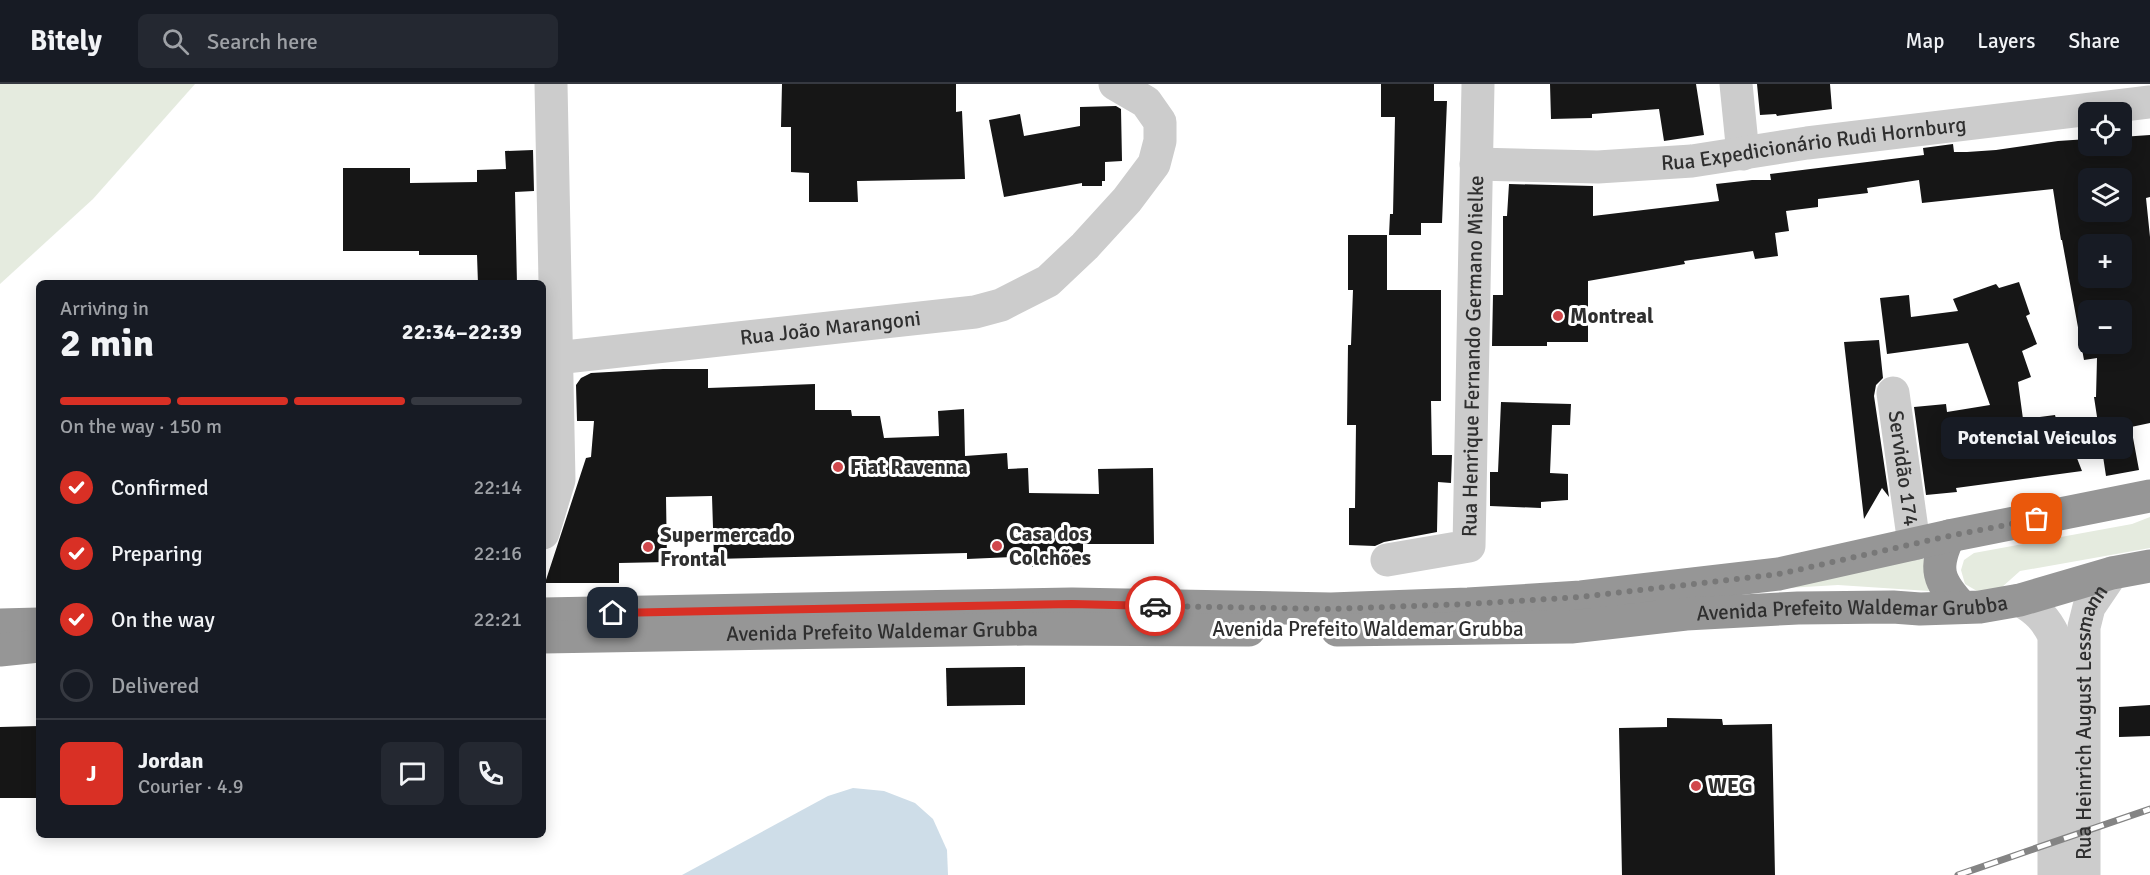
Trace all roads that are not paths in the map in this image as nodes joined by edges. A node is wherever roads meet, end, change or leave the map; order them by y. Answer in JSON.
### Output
{"nodes":[{"id":1,"x":551,"y":84,"type":"edge"},
{"id":2,"x":1115,"y":84,"type":"edge"},
{"id":3,"x":1478,"y":84,"type":"edge"},
{"id":4,"x":1736,"y":84,"type":"edge"},
{"id":5,"x":2150,"y":102,"type":"edge"},
{"id":6,"x":1743,"y":154,"type":"junction"},
{"id":7,"x":1476,"y":164,"type":"junction"},
{"id":8,"x":556,"y":358,"type":"junction"},
{"id":9,"x":1893,"y":393,"type":"dead end"},
{"id":10,"x":2150,"y":496,"type":"edge"},
{"id":11,"x":546,"y":523,"type":"edge"},
{"id":12,"x":1949,"y":536,"type":"junction"},
{"id":13,"x":1914,"y":544,"type":"junction"},
{"id":14,"x":1387,"y":560,"type":"dead end"},
{"id":15,"x":2150,"y":566,"type":"edge"},
{"id":16,"x":2112,"y":573,"type":"junction"},
{"id":17,"x":2020,"y":600,"type":"junction"},
{"id":18,"x":1962,"y":607,"type":"junction"},
{"id":19,"x":546,"y":614,"type":"edge"},
{"id":20,"x":36,"y":624,"type":"edge"},
{"id":21,"x":0,"y":625,"type":"edge"},
{"id":22,"x":546,"y":637,"type":"edge"},
{"id":23,"x":36,"y":646,"type":"edge"},
{"id":24,"x":0,"y":650,"type":"edge"},
{"id":25,"x":2054,"y":875,"type":"edge"},
{"id":26,"x":2084,"y":875,"type":"edge"}],
"edges":[{"from":1,"to":8,"type":"street"},
{"from":2,"to":8,"type":"street","name":"Rua João Marangoni"},
{"from":3,"to":7,"type":"street","name":"Rua Henrique Fernando Germano Mielke"},
{"from":4,"to":6,"type":"street"},
{"from":5,"to":6,"type":"street","name":"Rua Expedicionário Rudi Hornburg"},
{"from":6,"to":7,"type":"street","name":"Rua Expedicionário Rudi Hornburg"},
{"from":7,"to":14,"type":"street","name":"Rua Henrique Fernando Germano Mielke"},
{"from":8,"to":11,"type":"street"},
{"from":9,"to":13,"type":"street","name":"Servidão 174"},
{"from":10,"to":12,"type":"highway","name":"Avenida Prefeito Waldemar Grubba"},
{"from":12,"to":13,"type":"highway","name":"Avenida Prefeito Waldemar Grubba"},
{"from":12,"to":18,"type":"highway"},
{"from":13,"to":19,"type":"highway","name":"Avenida Prefeito Waldemar Grubba"},
{"from":15,"to":16,"type":"highway","name":"Avenida Prefeito Waldemar Grubba"},
{"from":16,"to":17,"type":"highway","name":"Avenida Prefeito Waldemar Grubba"},
{"from":16,"to":26,"type":"street","name":"Rua Heinrich August Lessmann"},
{"from":17,"to":18,"type":"highway","name":"Avenida Prefeito Waldemar Grubba"},
{"from":17,"to":25,"type":"street","name":"Rua Heinrich August Lessmann"},
{"from":18,"to":22,"type":"highway","name":"Avenida Prefeito Waldemar Grubba"},
{"from":20,"to":21,"type":"highway"},
{"from":23,"to":24,"type":"highway"}]}
